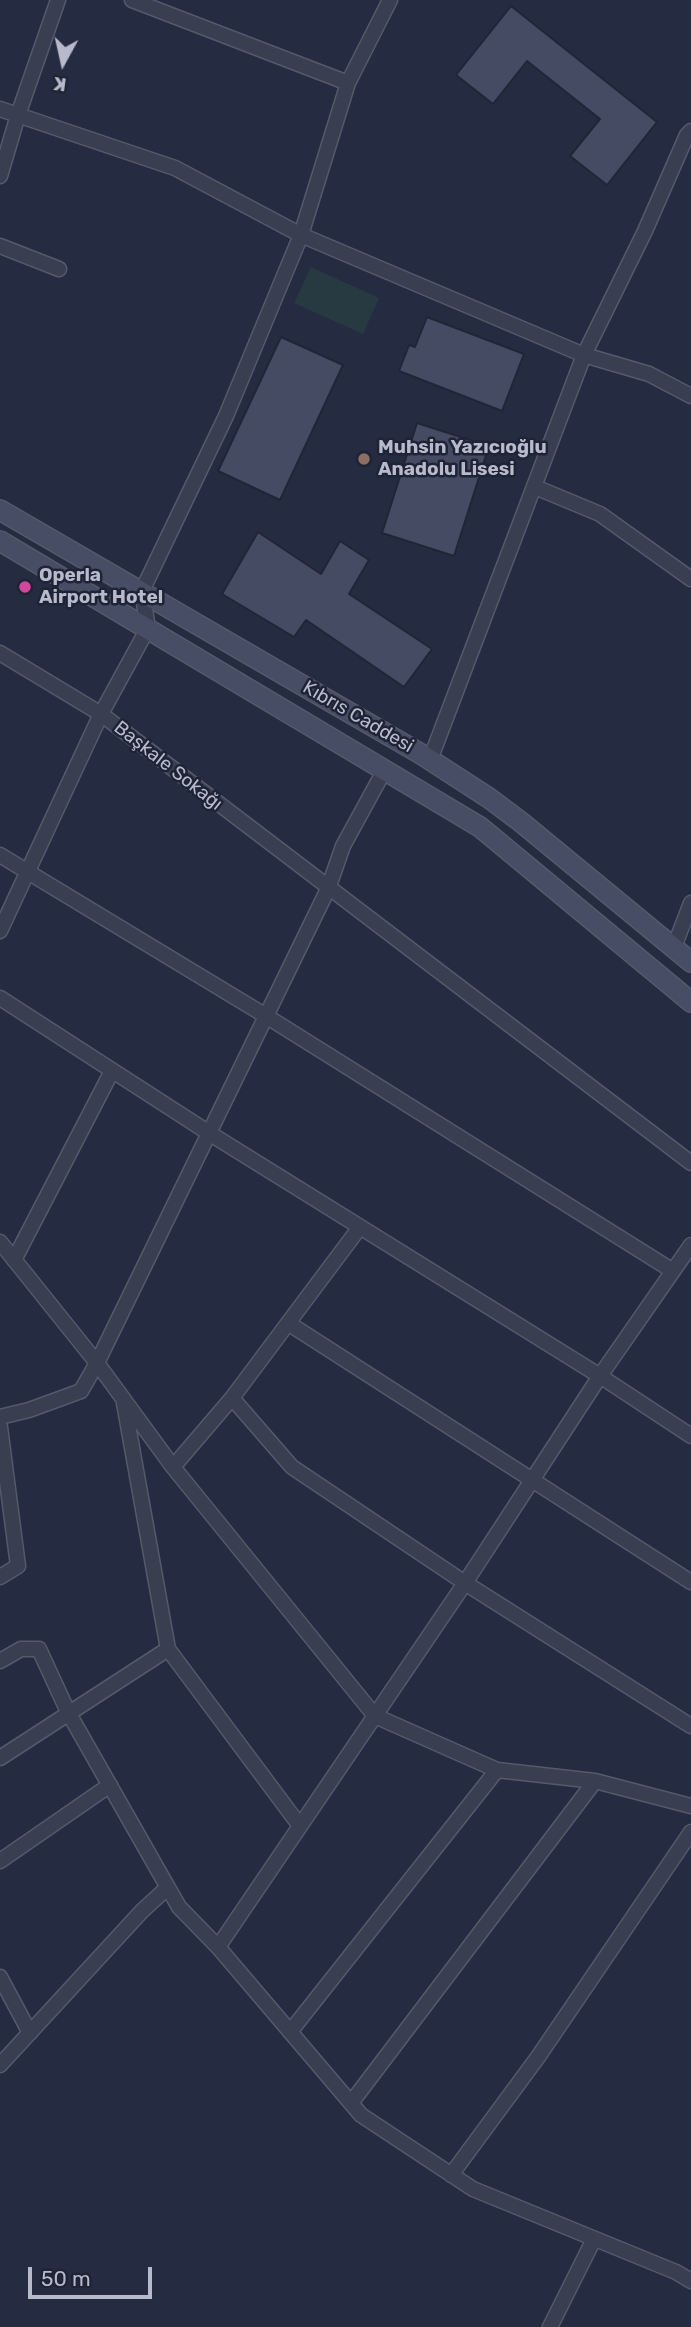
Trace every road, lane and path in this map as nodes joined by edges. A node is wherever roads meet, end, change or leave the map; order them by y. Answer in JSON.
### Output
{"nodes":[{"id":1,"x":58,"y":0,"type":"edge"},
{"id":2,"x":132,"y":0,"type":"edge"},
{"id":3,"x":390,"y":0,"type":"edge"},
{"id":4,"x":348,"y":83,"type":"junction"},
{"id":5,"x":0,"y":109,"type":"edge"},
{"id":6,"x":18,"y":115,"type":"junction"},
{"id":7,"x":691,"y":131,"type":"edge"},
{"id":8,"x":0,"y":176,"type":"edge"},
{"id":9,"x":301,"y":235,"type":"junction"},
{"id":10,"x":0,"y":246,"type":"edge"},
{"id":11,"x":59,"y":269,"type":"dead end"},
{"id":12,"x":584,"y":355,"type":"junction"},
{"id":13,"x":691,"y":396,"type":"edge"},
{"id":14,"x":535,"y":486,"type":"junction"},
{"id":15,"x":0,"y":510,"type":"edge"},
{"id":16,"x":0,"y":541,"type":"edge"},
{"id":17,"x":691,"y":579,"type":"edge"},
{"id":18,"x":142,"y":591,"type":"junction"},
{"id":19,"x":148,"y":628,"type":"junction"},
{"id":20,"x":0,"y":653,"type":"edge"},
{"id":21,"x":101,"y":714,"type":"junction"},
{"id":22,"x":430,"y":760,"type":"junction"},
{"id":23,"x":384,"y":771,"type":"junction"},
{"id":24,"x":0,"y":855,"type":"edge"},
{"id":25,"x":28,"y":870,"type":"junction"},
{"id":26,"x":328,"y":889,"type":"junction"},
{"id":27,"x":691,"y":903,"type":"edge"},
{"id":28,"x":0,"y":931,"type":"edge"},
{"id":29,"x":674,"y":947,"type":"junction"},
{"id":30,"x":691,"y":962,"type":"edge"},
{"id":31,"x":0,"y":998,"type":"edge"},
{"id":32,"x":691,"y":1002,"type":"edge"},
{"id":33,"x":266,"y":1016,"type":"junction"},
{"id":34,"x":112,"y":1071,"type":"junction"},
{"id":35,"x":209,"y":1133,"type":"junction"},
{"id":36,"x":691,"y":1163,"type":"edge"},
{"id":37,"x":360,"y":1227,"type":"junction"},
{"id":38,"x":0,"y":1242,"type":"edge"},
{"id":39,"x":691,"y":1245,"type":"edge"},
{"id":40,"x":14,"y":1260,"type":"junction"},
{"id":41,"x":673,"y":1271,"type":"junction"},
{"id":42,"x":288,"y":1323,"type":"junction"},
{"id":43,"x":97,"y":1363,"type":"junction"},
{"id":44,"x":600,"y":1376,"type":"junction"},
{"id":45,"x":123,"y":1398,"type":"junction"},
{"id":46,"x":232,"y":1398,"type":"junction"},
{"id":47,"x":0,"y":1416,"type":"edge"},
{"id":48,"x":0,"y":1427,"type":"edge"},
{"id":49,"x":691,"y":1436,"type":"edge"},
{"id":50,"x":2,"y":1461,"type":"edge"},
{"id":51,"x":173,"y":1467,"type":"junction"},
{"id":52,"x":533,"y":1481,"type":"junction"},
{"id":53,"x":0,"y":1577,"type":"edge"},
{"id":54,"x":691,"y":1582,"type":"edge"},
{"id":55,"x":465,"y":1583,"type":"junction"},
{"id":56,"x":168,"y":1649,"type":"junction"},
{"id":57,"x":0,"y":1661,"type":"edge"},
{"id":58,"x":68,"y":1712,"type":"junction"},
{"id":59,"x":375,"y":1716,"type":"junction"},
{"id":60,"x":691,"y":1726,"type":"edge"},
{"id":61,"x":0,"y":1758,"type":"edge"},
{"id":62,"x":498,"y":1770,"type":"junction"},
{"id":63,"x":595,"y":1781,"type":"junction"},
{"id":64,"x":110,"y":1785,"type":"junction"},
{"id":65,"x":691,"y":1806,"type":"edge"},
{"id":66,"x":300,"y":1826,"type":"junction"},
{"id":67,"x":691,"y":1832,"type":"edge"},
{"id":68,"x":0,"y":1861,"type":"edge"},
{"id":69,"x":167,"y":1888,"type":"junction"},
{"id":70,"x":218,"y":1947,"type":"junction"},
{"id":71,"x":0,"y":1977,"type":"edge"},
{"id":72,"x":290,"y":2032,"type":"junction"},
{"id":73,"x":30,"y":2033,"type":"junction"},
{"id":74,"x":0,"y":2066,"type":"edge"},
{"id":75,"x":351,"y":2103,"type":"junction"},
{"id":76,"x":451,"y":2175,"type":"junction"},
{"id":77,"x":594,"y":2239,"type":"junction"},
{"id":78,"x":691,"y":2280,"type":"edge"},
{"id":79,"x":550,"y":2327,"type":"edge"}],
"edges":[{"from":1,"to":6,"type":"street"},
{"from":2,"to":4,"type":"street"},
{"from":3,"to":4,"type":"street"},
{"from":4,"to":9,"type":"street"},
{"from":5,"to":6,"type":"street"},
{"from":6,"to":8,"type":"street"},
{"from":6,"to":9,"type":"street"},
{"from":7,"to":12,"type":"street"},
{"from":9,"to":12,"type":"street"},
{"from":9,"to":18,"type":"street"},
{"from":10,"to":11,"type":"street"},
{"from":12,"to":13,"type":"street"},
{"from":12,"to":14,"type":"street"},
{"from":14,"to":17,"type":"street"},
{"from":14,"to":22,"type":"street"},
{"from":15,"to":18,"type":"main road","name":"Kıbrıs Caddesi"},
{"from":16,"to":19,"type":"main road"},
{"from":18,"to":19,"type":"street"},
{"from":18,"to":22,"type":"main road","name":"Kıbrıs Caddesi"},
{"from":19,"to":21,"type":"street"},
{"from":19,"to":23,"type":"main road"},
{"from":20,"to":21,"type":"street","name":"Başkale Sokağı"},
{"from":21,"to":25,"type":"street"},
{"from":21,"to":26,"type":"street","name":"Başkale Sokağı"},
{"from":22,"to":29,"type":"main road","name":"Kıbrıs Caddesi"},
{"from":23,"to":26,"type":"street"},
{"from":23,"to":32,"type":"main road"},
{"from":24,"to":25,"type":"street"},
{"from":25,"to":28,"type":"street"},
{"from":25,"to":33,"type":"street"},
{"from":26,"to":33,"type":"street"},
{"from":26,"to":36,"type":"street","name":"Başkale Sokağı"},
{"from":27,"to":29,"type":"street"},
{"from":29,"to":30,"type":"main road","name":"Kıbrıs Caddesi"},
{"from":31,"to":34,"type":"street"},
{"from":33,"to":35,"type":"street"},
{"from":33,"to":41,"type":"street"},
{"from":34,"to":35,"type":"street"},
{"from":34,"to":40,"type":"street"},
{"from":35,"to":37,"type":"street"},
{"from":35,"to":43,"type":"street"},
{"from":37,"to":42,"type":"street"},
{"from":37,"to":44,"type":"street"},
{"from":38,"to":40,"type":"street"},
{"from":39,"to":41,"type":"street"},
{"from":40,"to":43,"type":"street"},
{"from":41,"to":44,"type":"street"},
{"from":42,"to":46,"type":"street"},
{"from":42,"to":52,"type":"street"},
{"from":43,"to":45,"type":"street"},
{"from":43,"to":47,"type":"street"},
{"from":44,"to":49,"type":"street"},
{"from":44,"to":52,"type":"street"},
{"from":45,"to":51,"type":"street"},
{"from":45,"to":56,"type":"street"},
{"from":46,"to":51,"type":"street"},
{"from":46,"to":55,"type":"street"},
{"from":48,"to":50,"type":"street"},
{"from":50,"to":53,"type":"street"},
{"from":51,"to":59,"type":"street"},
{"from":52,"to":54,"type":"street"},
{"from":52,"to":55,"type":"street"},
{"from":55,"to":59,"type":"street"},
{"from":55,"to":60,"type":"street"},
{"from":56,"to":58,"type":"street"},
{"from":56,"to":66,"type":"street"},
{"from":57,"to":58,"type":"street"},
{"from":58,"to":61,"type":"street"},
{"from":58,"to":64,"type":"street"},
{"from":59,"to":62,"type":"street"},
{"from":59,"to":66,"type":"street"},
{"from":62,"to":63,"type":"street"},
{"from":62,"to":72,"type":"street"},
{"from":63,"to":65,"type":"street"},
{"from":63,"to":75,"type":"street"},
{"from":64,"to":68,"type":"street"},
{"from":64,"to":69,"type":"street"},
{"from":66,"to":70,"type":"street"},
{"from":67,"to":76,"type":"street"},
{"from":69,"to":70,"type":"street"},
{"from":69,"to":73,"type":"street"},
{"from":70,"to":72,"type":"street"},
{"from":71,"to":73,"type":"street"},
{"from":72,"to":75,"type":"street"},
{"from":73,"to":74,"type":"street"},
{"from":75,"to":76,"type":"street"},
{"from":76,"to":77,"type":"street"},
{"from":77,"to":78,"type":"street"},
{"from":77,"to":79,"type":"street"}]}
